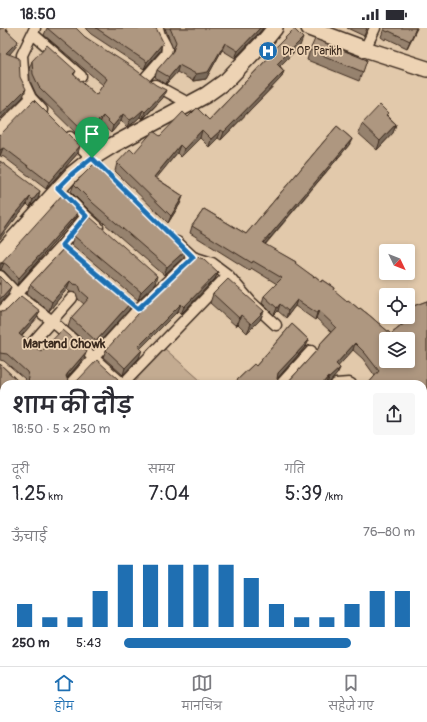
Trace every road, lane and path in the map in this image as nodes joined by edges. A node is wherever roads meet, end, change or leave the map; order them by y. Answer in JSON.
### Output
{"nodes":[{"id":1,"x":6,"y":28,"type":"edge"},
{"id":2,"x":158,"y":28,"type":"edge"},
{"id":3,"x":275,"y":28,"type":"edge"},
{"id":4,"x":309,"y":28,"type":"edge"},
{"id":5,"x":375,"y":28,"type":"edge"},
{"id":6,"x":34,"y":31,"type":"edge"},
{"id":7,"x":364,"y":49,"type":"junction"},
{"id":8,"x":22,"y":55,"type":"junction"},
{"id":9,"x":427,"y":69,"type":"edge"},
{"id":10,"x":80,"y":76,"type":"dead end"},
{"id":11,"x":31,"y":98,"type":"junction"},
{"id":12,"x":190,"y":104,"type":"junction"},
{"id":13,"x":50,"y":118,"type":"edge"},
{"id":14,"x":61,"y":128,"type":"edge"},
{"id":15,"x":0,"y":129,"type":"edge"},
{"id":16,"x":92,"y":158,"type":"junction"},
{"id":17,"x":104,"y":170,"type":"edge"},
{"id":18,"x":50,"y":194,"type":"junction"},
{"id":19,"x":86,"y":216,"type":"junction"},
{"id":20,"x":104,"y":232,"type":"edge"},
{"id":21,"x":171,"y":236,"type":"edge"},
{"id":22,"x":0,"y":254,"type":"edge"},
{"id":23,"x":193,"y":257,"type":"junction"},
{"id":24,"x":228,"y":275,"type":"junction"},
{"id":25,"x":0,"y":276,"type":"edge"},
{"id":26,"x":17,"y":294,"type":"junction"},
{"id":27,"x":72,"y":298,"type":"dead end"},
{"id":28,"x":0,"y":313,"type":"edge"},
{"id":29,"x":52,"y":321,"type":"junction"},
{"id":30,"x":276,"y":325,"type":"dead end"},
{"id":31,"x":33,"y":342,"type":"dead end"},
{"id":32,"x":310,"y":351,"type":"dead end"},
{"id":33,"x":94,"y":358,"type":"junction"},
{"id":34,"x":74,"y":380,"type":"edge"},
{"id":35,"x":119,"y":380,"type":"edge"},
{"id":36,"x":127,"y":380,"type":"edge"},
{"id":37,"x":285,"y":380,"type":"edge"}],
"edges":[{"from":1,"to":8,"type":"path"},
{"from":2,"to":12,"type":"street"},
{"from":3,"to":12,"type":"main road"},
{"from":4,"to":7,"type":"main road"},
{"from":5,"to":7,"type":"street"},
{"from":6,"to":8,"type":"street"},
{"from":6,"to":10,"type":"street"},
{"from":7,"to":9,"type":"main road"},
{"from":8,"to":11,"type":"street"},
{"from":11,"to":13,"type":"street"},
{"from":11,"to":15,"type":"street"},
{"from":12,"to":16,"type":"main road"},
{"from":14,"to":16,"type":"street"},
{"from":16,"to":17,"type":"street"},
{"from":16,"to":18,"type":"main road"},
{"from":18,"to":19,"type":"street"},
{"from":18,"to":22,"type":"main road"},
{"from":19,"to":20,"type":"street"},
{"from":19,"to":26,"type":"street"},
{"from":21,"to":23,"type":"street"},
{"from":23,"to":24,"type":"street"},
{"from":23,"to":33,"type":"street"},
{"from":24,"to":30,"type":"street"},
{"from":24,"to":36,"type":"street"},
{"from":25,"to":26,"type":"street"},
{"from":26,"to":28,"type":"street"},
{"from":26,"to":29,"type":"street"},
{"from":27,"to":29,"type":"street"},
{"from":29,"to":31,"type":"street"},
{"from":29,"to":33,"type":"street"},
{"from":32,"to":37,"type":"street"},
{"from":33,"to":34,"type":"street"},
{"from":33,"to":35,"type":"street"}]}
